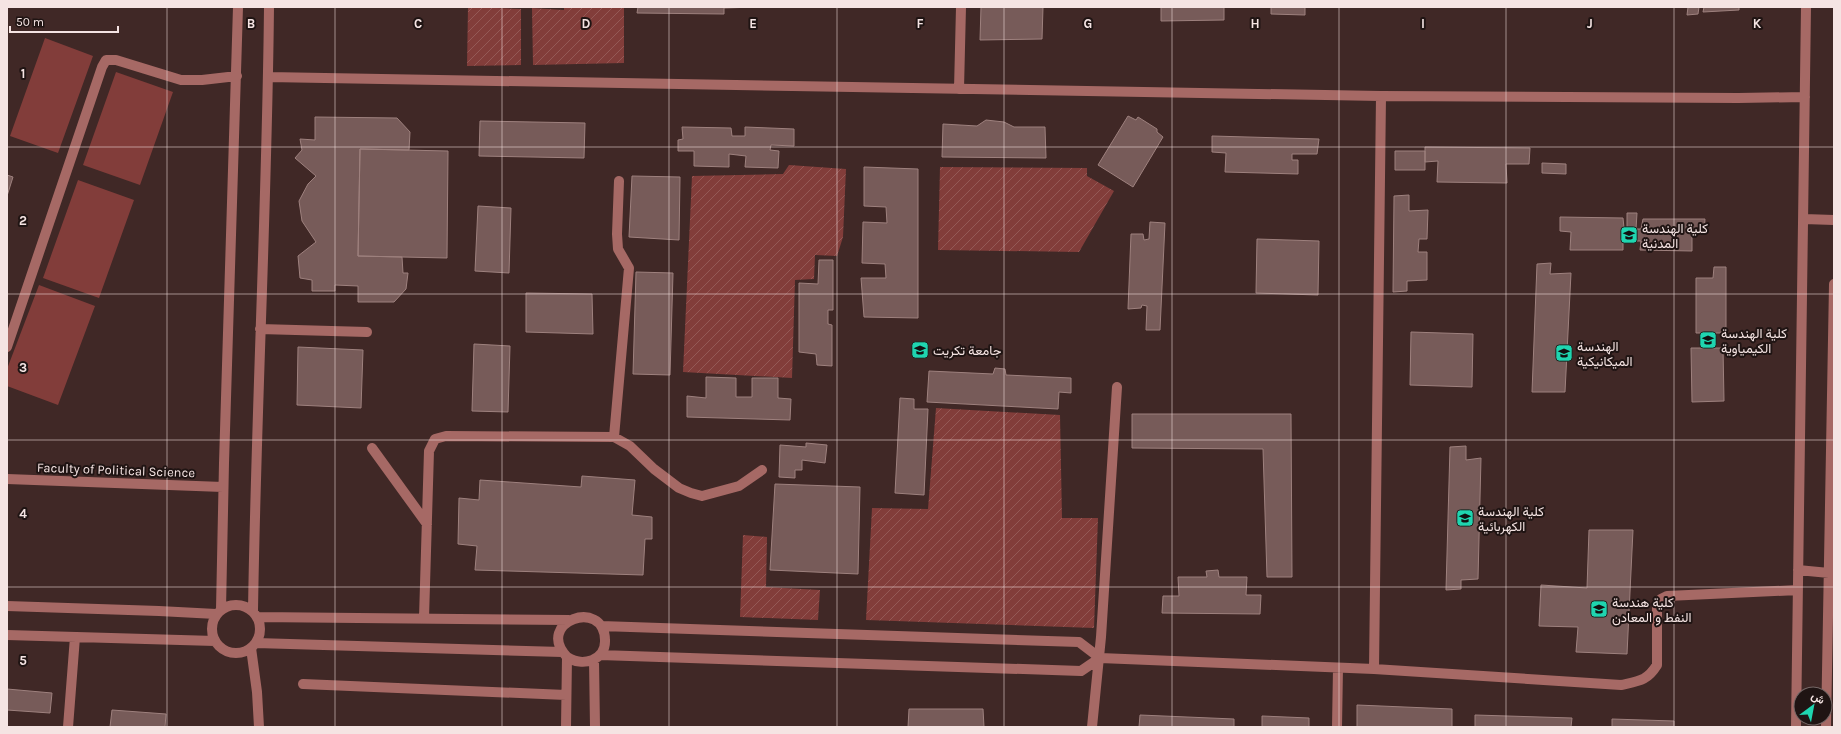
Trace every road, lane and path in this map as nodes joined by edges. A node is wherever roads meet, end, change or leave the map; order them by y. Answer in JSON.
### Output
{"nodes":[{"id":1,"x":238,"y":7,"type":"edge"},
{"id":2,"x":269,"y":7,"type":"edge"},
{"id":3,"x":961,"y":7,"type":"edge"},
{"id":4,"x":1806,"y":7,"type":"edge"},
{"id":5,"x":237,"y":76,"type":"junction"},
{"id":6,"x":268,"y":77,"type":"junction"},
{"id":7,"x":959,"y":88,"type":"junction"},
{"id":8,"x":1381,"y":96,"type":"junction"},
{"id":9,"x":1806,"y":97,"type":"junction"},
{"id":10,"x":620,"y":181,"type":"dead end"},
{"id":11,"x":1804,"y":219,"type":"junction"},
{"id":12,"x":1834,"y":219,"type":"edge"},
{"id":13,"x":1834,"y":284,"type":"edge"},
{"id":14,"x":260,"y":329,"type":"junction"},
{"id":15,"x":367,"y":332,"type":"dead end"},
{"id":16,"x":7,"y":347,"type":"edge"},
{"id":17,"x":1117,"y":387,"type":"dead end"},
{"id":18,"x":614,"y":437,"type":"junction"},
{"id":19,"x":372,"y":448,"type":"dead end"},
{"id":20,"x":762,"y":470,"type":"dead end"},
{"id":21,"x":7,"y":479,"type":"edge"},
{"id":22,"x":224,"y":487,"type":"junction"},
{"id":23,"x":427,"y":524,"type":"junction"},
{"id":24,"x":1798,"y":570,"type":"junction"},
{"id":25,"x":1829,"y":573,"type":"junction"},
{"id":26,"x":1798,"y":590,"type":"junction"},
{"id":27,"x":7,"y":606,"type":"edge"},
{"id":28,"x":219,"y":612,"type":"junction"},
{"id":29,"x":255,"y":614,"type":"junction"},
{"id":30,"x":424,"y":618,"type":"junction"},
{"id":31,"x":569,"y":620,"type":"junction"},
{"id":32,"x":601,"y":626,"type":"junction"},
{"id":33,"x":7,"y":635,"type":"edge"},
{"id":34,"x":75,"y":637,"type":"junction"},
{"id":35,"x":215,"y":641,"type":"junction"},
{"id":36,"x":254,"y":646,"type":"junction"},
{"id":37,"x":565,"y":655,"type":"junction"},
{"id":38,"x":597,"y":657,"type":"junction"},
{"id":39,"x":1100,"y":658,"type":"junction"},
{"id":40,"x":1338,"y":668,"type":"junction"},
{"id":41,"x":1374,"y":669,"type":"junction"},
{"id":42,"x":304,"y":684,"type":"dead end"},
{"id":43,"x":566,"y":695,"type":"junction"},
{"id":44,"x":68,"y":727,"type":"edge"},
{"id":45,"x":259,"y":727,"type":"edge"},
{"id":46,"x":566,"y":727,"type":"edge"},
{"id":47,"x":595,"y":727,"type":"edge"},
{"id":48,"x":1092,"y":727,"type":"edge"},
{"id":49,"x":1337,"y":727,"type":"edge"},
{"id":50,"x":1796,"y":727,"type":"edge"},
{"id":51,"x":1826,"y":727,"type":"edge"}],
"edges":[{"from":1,"to":5,"type":"street"},
{"from":2,"to":6,"type":"street"},
{"from":3,"to":7,"type":"street"},
{"from":4,"to":9,"type":"street"},
{"from":5,"to":16,"type":"street"},
{"from":5,"to":22,"type":"street"},
{"from":6,"to":7,"type":"street"},
{"from":6,"to":14,"type":"street"},
{"from":7,"to":8,"type":"street"},
{"from":8,"to":9,"type":"street"},
{"from":8,"to":41,"type":"street"},
{"from":9,"to":11,"type":"street"},
{"from":10,"to":18,"type":"street"},
{"from":11,"to":12,"type":"street"},
{"from":11,"to":24,"type":"street"},
{"from":13,"to":25,"type":"street"},
{"from":14,"to":15,"type":"street"},
{"from":14,"to":29,"type":"street"},
{"from":17,"to":39,"type":"street"},
{"from":18,"to":20,"type":"street"},
{"from":18,"to":23,"type":"street"},
{"from":19,"to":23,"type":"street"},
{"from":21,"to":22,"type":"street","name":"Faculty of Political Science"},
{"from":22,"to":28,"type":"street"},
{"from":23,"to":30,"type":"street"},
{"from":24,"to":25,"type":"street"},
{"from":24,"to":26,"type":"street"},
{"from":25,"to":51,"type":"street"},
{"from":26,"to":41,"type":"street"},
{"from":26,"to":50,"type":"street"},
{"from":27,"to":28,"type":"street"},
{"from":28,"to":29,"type":"street"},
{"from":28,"to":35,"type":"street"},
{"from":29,"to":30,"type":"street"},
{"from":29,"to":36,"type":"street"},
{"from":30,"to":31,"type":"street"},
{"from":31,"to":32,"type":"street"},
{"from":31,"to":37,"type":"street"},
{"from":32,"to":38,"type":"street"},
{"from":32,"to":39,"type":"street"},
{"from":33,"to":34,"type":"street"},
{"from":34,"to":35,"type":"street"},
{"from":34,"to":44,"type":"street"},
{"from":35,"to":36,"type":"street"},
{"from":36,"to":37,"type":"street"},
{"from":36,"to":45,"type":"street"},
{"from":37,"to":38,"type":"street"},
{"from":37,"to":43,"type":"street"},
{"from":38,"to":39,"type":"street"},
{"from":38,"to":47,"type":"street"},
{"from":39,"to":40,"type":"street"},
{"from":39,"to":48,"type":"street"},
{"from":40,"to":41,"type":"street"},
{"from":40,"to":49,"type":"street"},
{"from":42,"to":43,"type":"street"},
{"from":43,"to":46,"type":"street"}]}
